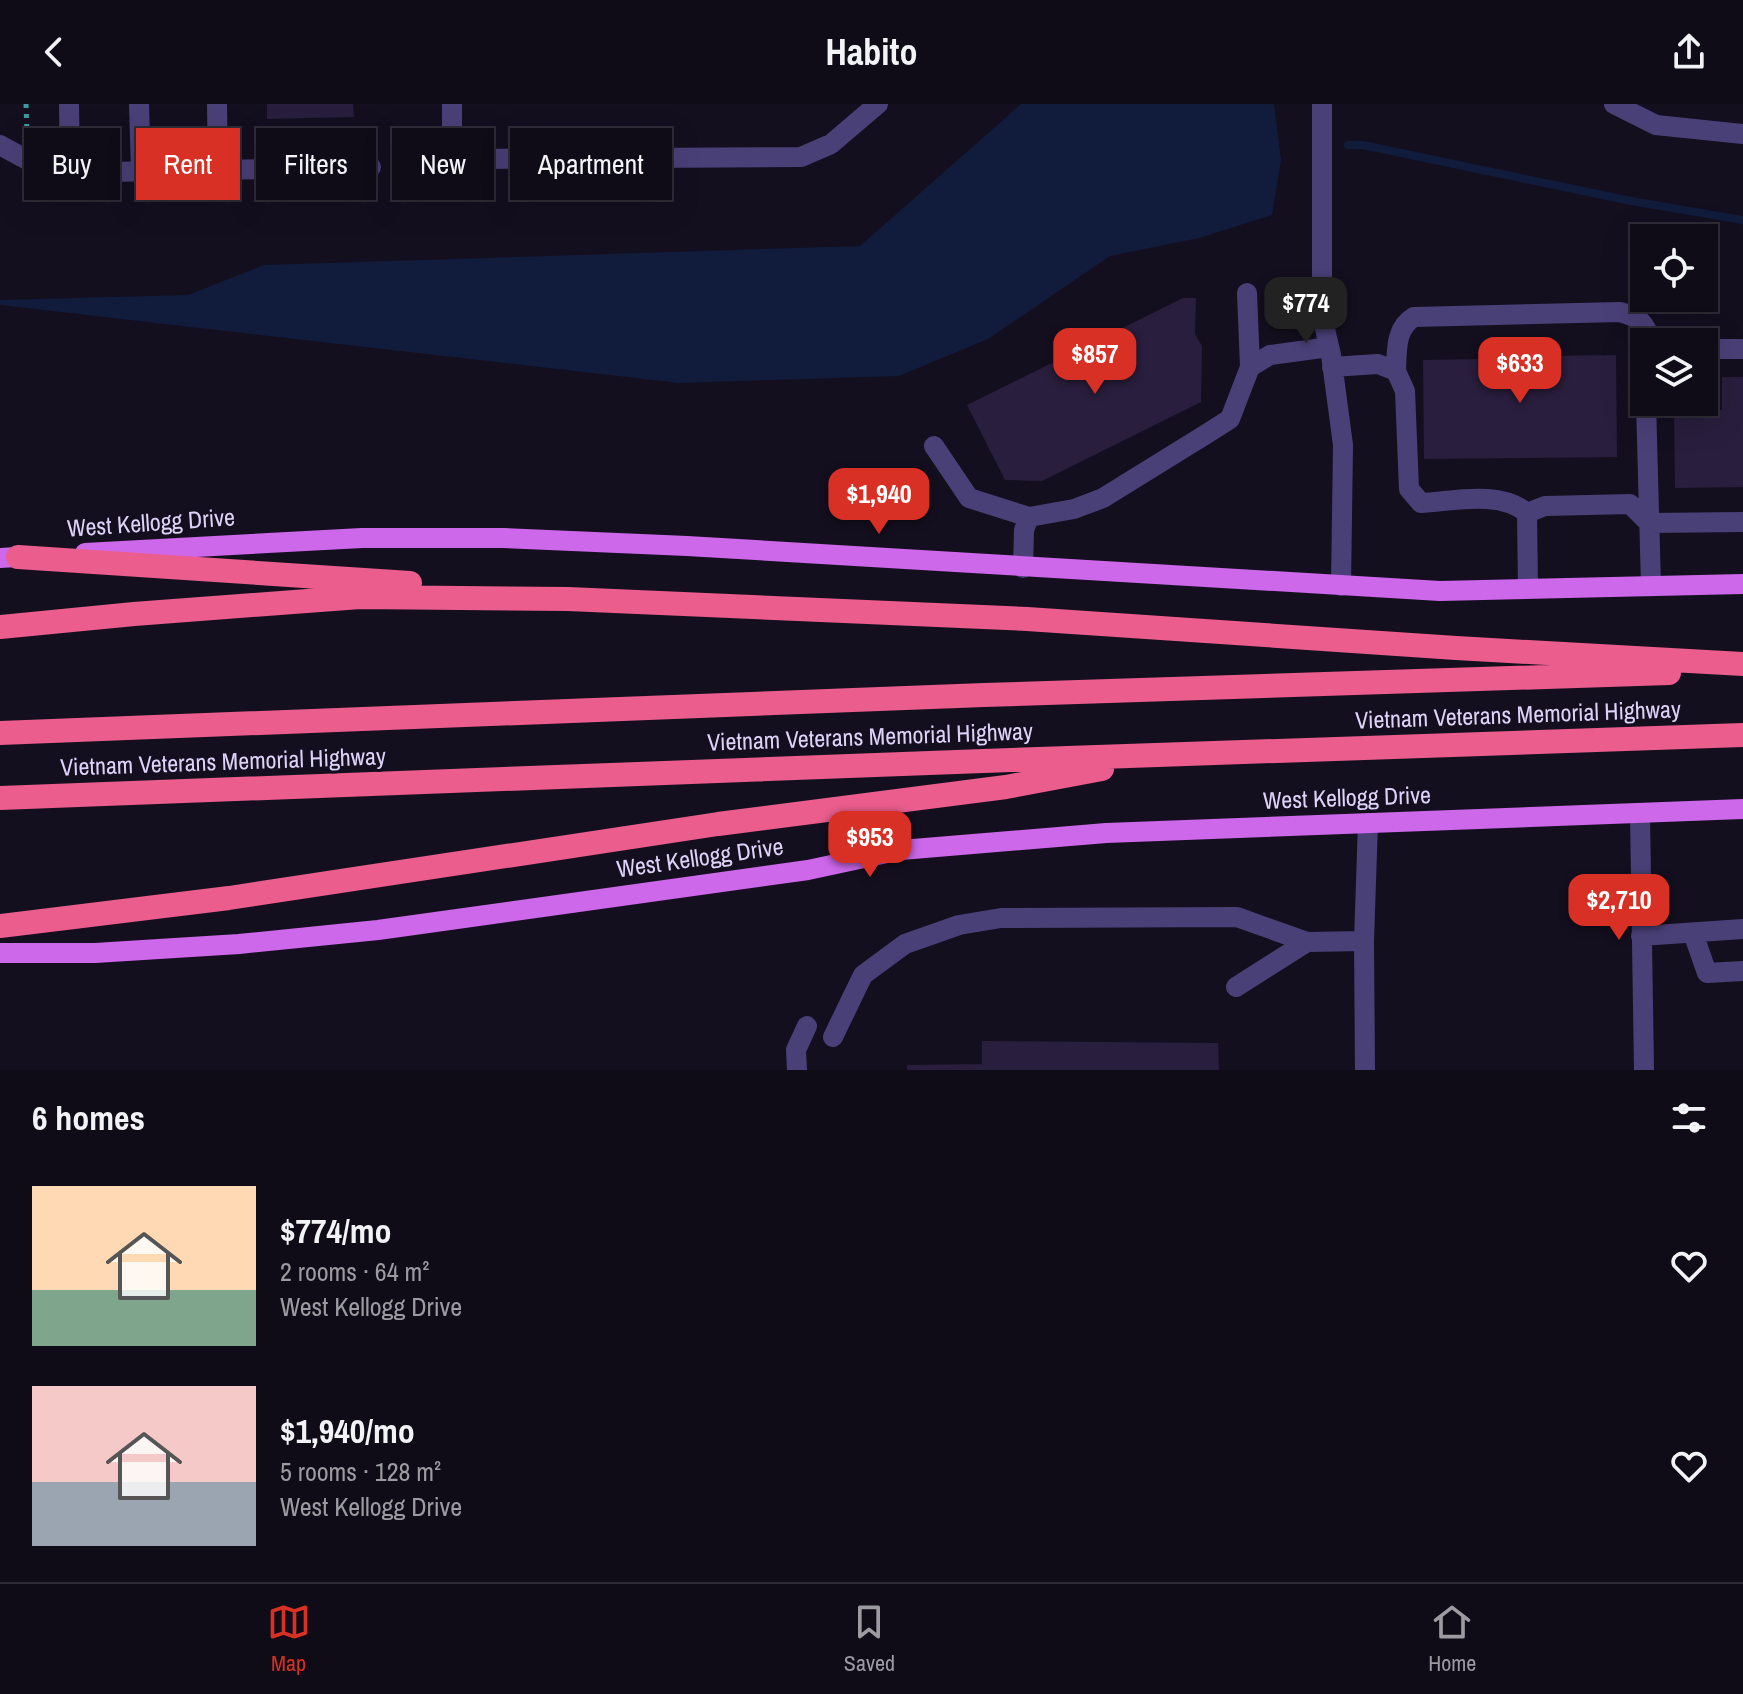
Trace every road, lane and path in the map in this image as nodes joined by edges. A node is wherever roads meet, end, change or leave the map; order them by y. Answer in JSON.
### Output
{"nodes":[{"id":1,"x":69,"y":104,"type":"edge"},
{"id":2,"x":139,"y":104,"type":"edge"},
{"id":3,"x":217,"y":104,"type":"edge"},
{"id":4,"x":452,"y":104,"type":"edge"},
{"id":5,"x":878,"y":104,"type":"edge"},
{"id":6,"x":1322,"y":104,"type":"edge"},
{"id":7,"x":1614,"y":104,"type":"edge"},
{"id":8,"x":69,"y":128,"type":"edge"},
{"id":9,"x":140,"y":128,"type":"edge"},
{"id":10,"x":217,"y":128,"type":"edge"},
{"id":11,"x":1743,"y":134,"type":"edge"},
{"id":12,"x":0,"y":145,"type":"edge"},
{"id":13,"x":24,"y":158,"type":"edge"},
{"id":14,"x":1247,"y":293,"type":"dead end"},
{"id":15,"x":1646,"y":328,"type":"edge"},
{"id":16,"x":1718,"y":349,"type":"edge"},
{"id":17,"x":1743,"y":349,"type":"edge"},
{"id":18,"x":1331,"y":357,"type":"junction"},
{"id":19,"x":1250,"y":367,"type":"junction"},
{"id":20,"x":1396,"y":371,"type":"junction"},
{"id":21,"x":1646,"y":416,"type":"edge"},
{"id":22,"x":934,"y":446,"type":"dead end"},
{"id":23,"x":1527,"y":513,"type":"junction"},
{"id":24,"x":1029,"y":517,"type":"junction"},
{"id":25,"x":1743,"y":522,"type":"edge"},
{"id":26,"x":1649,"y":523,"type":"junction"},
{"id":27,"x":9,"y":558,"type":"edge"},
{"id":28,"x":1023,"y":568,"type":"junction"},
{"id":29,"x":1743,"y":584,"type":"edge"},
{"id":30,"x":1341,"y":586,"type":"junction"},
{"id":31,"x":1651,"y":586,"type":"junction"},
{"id":32,"x":1528,"y":589,"type":"junction"},
{"id":33,"x":568,"y":599,"type":"junction"},
{"id":34,"x":0,"y":627,"type":"edge"},
{"id":35,"x":1743,"y":664,"type":"edge"},
{"id":36,"x":1743,"y":671,"type":"edge"},
{"id":37,"x":0,"y":733,"type":"edge"},
{"id":38,"x":1743,"y":735,"type":"edge"},
{"id":39,"x":1180,"y":755,"type":"junction"},
{"id":40,"x":0,"y":798,"type":"edge"},
{"id":41,"x":1743,"y":809,"type":"edge"},
{"id":42,"x":1640,"y":814,"type":"junction"},
{"id":43,"x":1368,"y":823,"type":"junction"},
{"id":44,"x":0,"y":926,"type":"edge"},
{"id":45,"x":1743,"y":929,"type":"edge"},
{"id":46,"x":1693,"y":933,"type":"junction"},
{"id":47,"x":1641,"y":936,"type":"junction"},
{"id":48,"x":1364,"y":941,"type":"junction"},
{"id":49,"x":1307,"y":942,"type":"junction"},
{"id":50,"x":0,"y":953,"type":"edge"},
{"id":51,"x":1743,"y":971,"type":"edge"},
{"id":52,"x":1236,"y":987,"type":"dead end"},
{"id":53,"x":807,"y":1026,"type":"dead end"},
{"id":54,"x":833,"y":1037,"type":"dead end"},
{"id":55,"x":797,"y":1070,"type":"edge"},
{"id":56,"x":1365,"y":1070,"type":"edge"},
{"id":57,"x":1644,"y":1070,"type":"edge"}],
"edges":[{"from":1,"to":8,"type":"street"},
{"from":2,"to":9,"type":"street"},
{"from":3,"to":10,"type":"street"},
{"from":4,"to":5,"type":"street"},
{"from":6,"to":18,"type":"street"},
{"from":7,"to":11,"type":"street"},
{"from":12,"to":13,"type":"street"},
{"from":14,"to":19,"type":"street"},
{"from":15,"to":20,"type":"street"},
{"from":16,"to":17,"type":"street"},
{"from":18,"to":19,"type":"street"},
{"from":18,"to":20,"type":"street"},
{"from":18,"to":30,"type":"street"},
{"from":19,"to":24,"type":"street"},
{"from":20,"to":23,"type":"street"},
{"from":21,"to":26,"type":"street"},
{"from":22,"to":24,"type":"street"},
{"from":23,"to":26,"type":"street"},
{"from":23,"to":32,"type":"street"},
{"from":24,"to":28,"type":"street"},
{"from":25,"to":26,"type":"street"},
{"from":26,"to":31,"type":"street"},
{"from":27,"to":28,"type":"main road","name":"West Kellogg Drive"},
{"from":27,"to":33,"type":"highway"},
{"from":28,"to":30,"type":"main road","name":"West Kellogg Drive"},
{"from":29,"to":31,"type":"main road","name":"West Kellogg Drive"},
{"from":30,"to":32,"type":"main road","name":"West Kellogg Drive"},
{"from":31,"to":32,"type":"main road","name":"West Kellogg Drive"},
{"from":33,"to":34,"type":"highway"},
{"from":33,"to":35,"type":"highway"},
{"from":36,"to":37,"type":"highway","name":"Vietnam Veterans Memorial Highway"},
{"from":38,"to":39,"type":"highway","name":"Vietnam Veterans Memorial Highway"},
{"from":39,"to":40,"type":"highway","name":"Vietnam Veterans Memorial Highway"},
{"from":39,"to":44,"type":"highway"},
{"from":41,"to":42,"type":"main road","name":"West Kellogg Drive"},
{"from":42,"to":43,"type":"main road","name":"West Kellogg Drive"},
{"from":42,"to":47,"type":"street"},
{"from":43,"to":48,"type":"street"},
{"from":43,"to":50,"type":"main road","name":"West Kellogg Drive"},
{"from":45,"to":46,"type":"street"},
{"from":46,"to":47,"type":"street"},
{"from":46,"to":51,"type":"street"},
{"from":47,"to":57,"type":"street"},
{"from":48,"to":49,"type":"street"},
{"from":48,"to":56,"type":"street"},
{"from":49,"to":52,"type":"street"},
{"from":49,"to":54,"type":"street"},
{"from":53,"to":55,"type":"street"}]}
